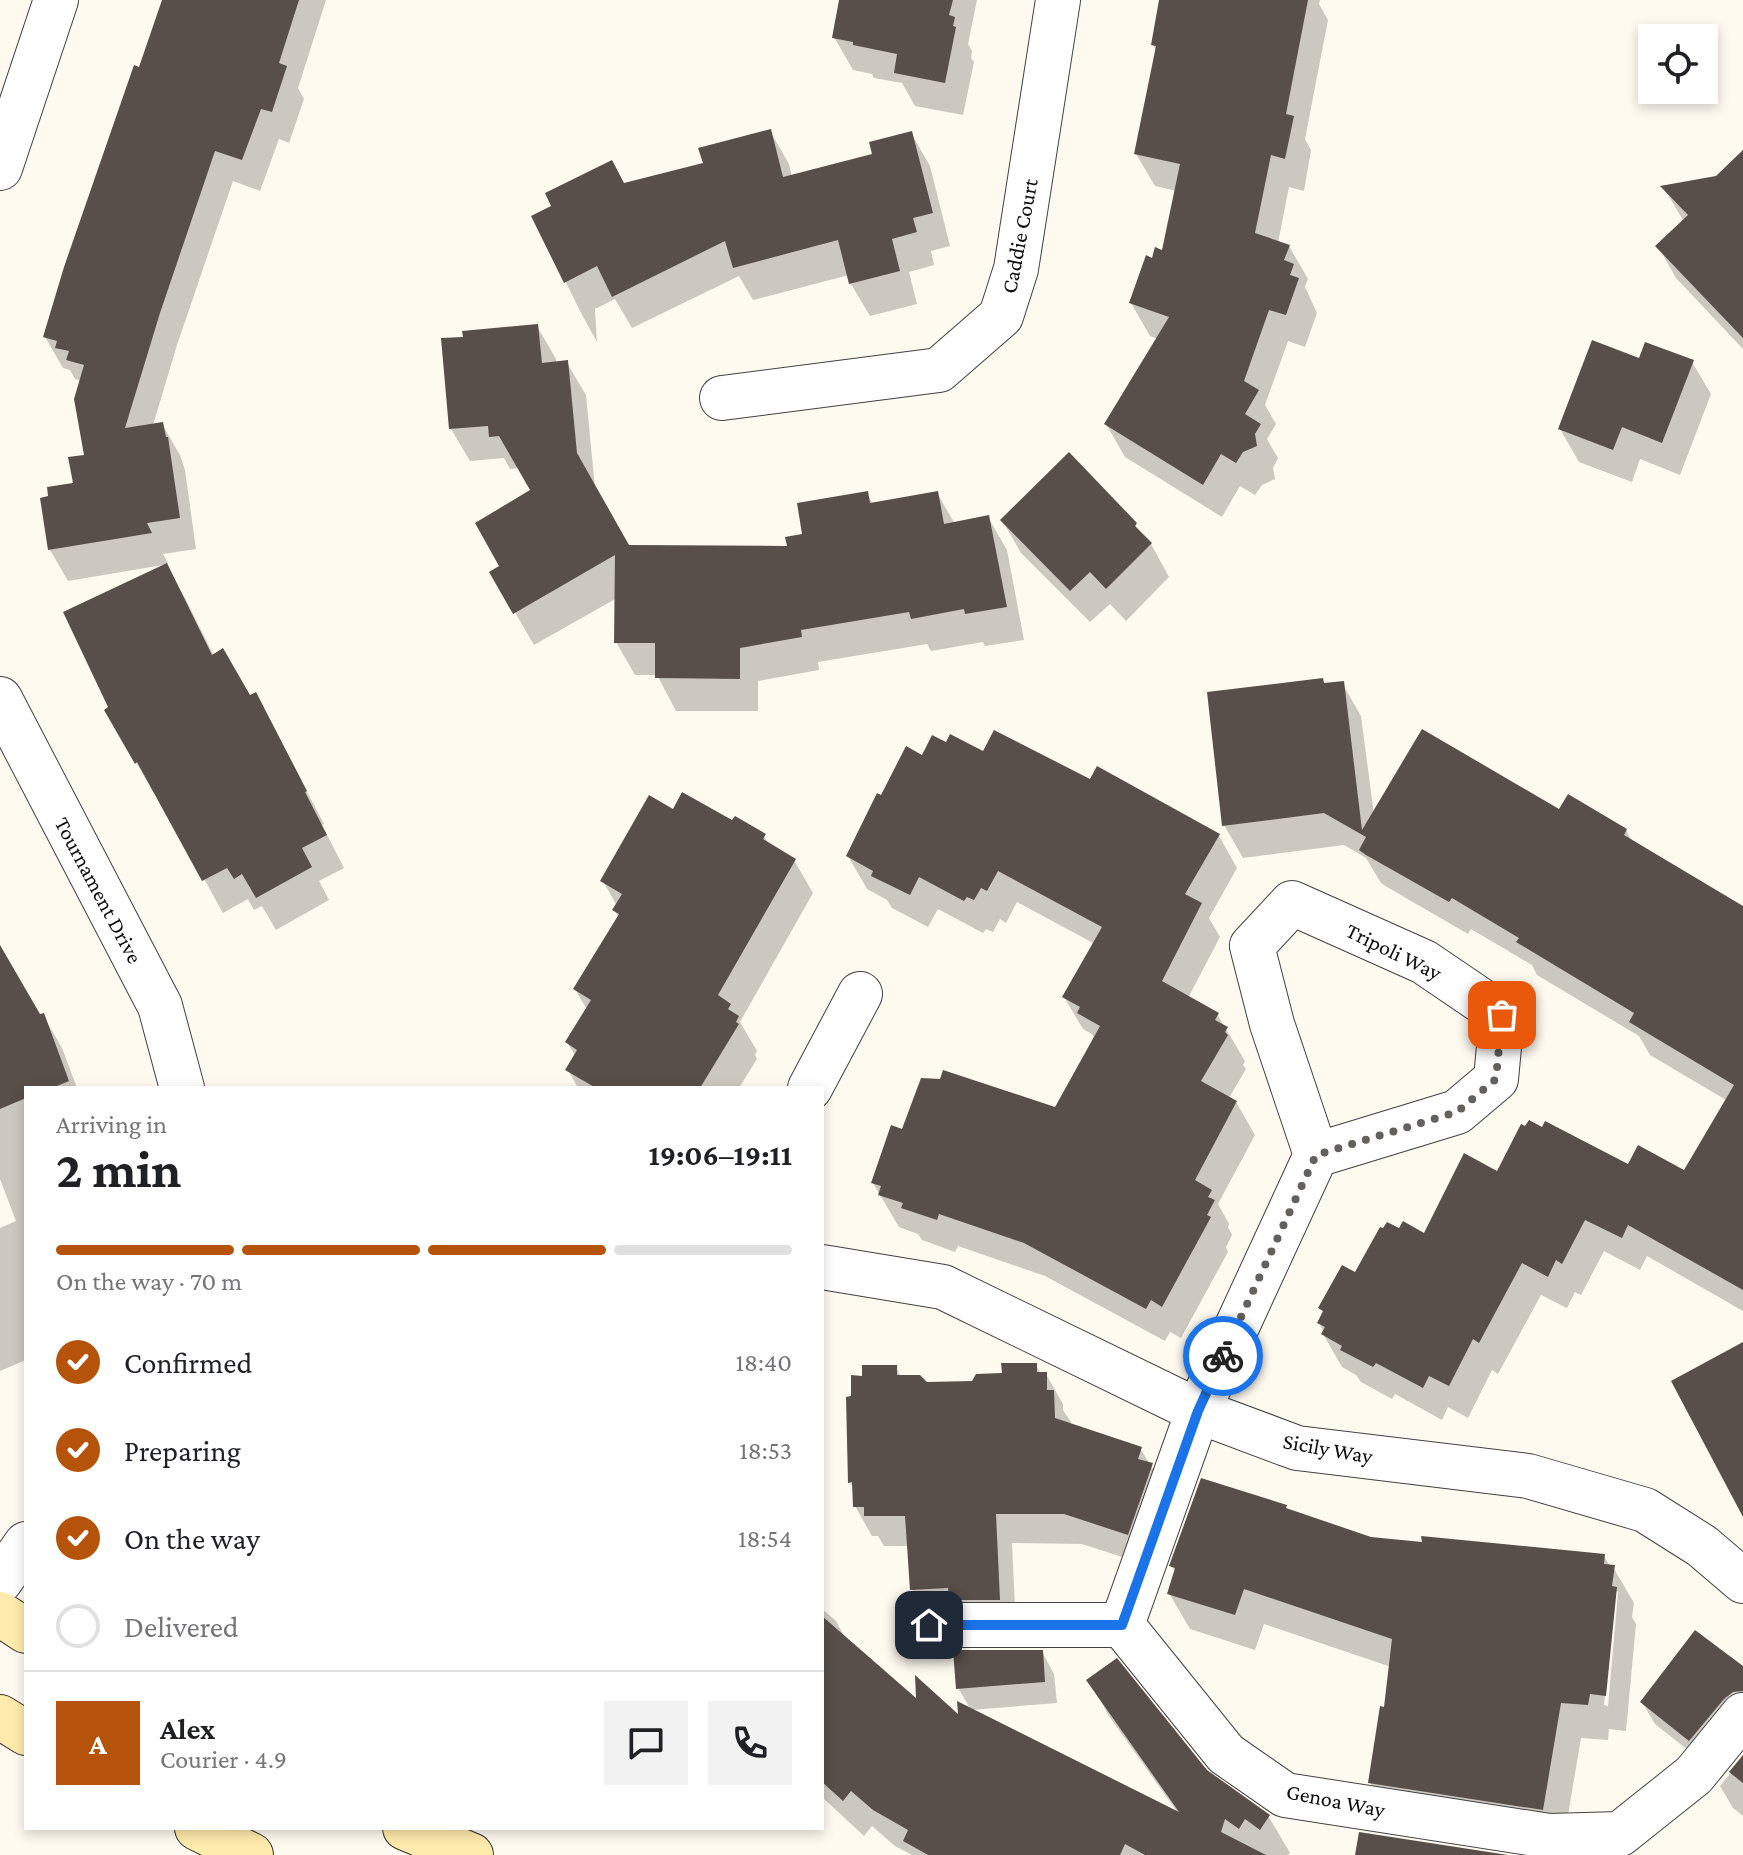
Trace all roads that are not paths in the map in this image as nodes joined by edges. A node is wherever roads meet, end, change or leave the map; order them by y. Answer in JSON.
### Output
{"nodes":[{"id":1,"x":56,"y":0,"type":"edge"},
{"id":2,"x":1058,"y":0,"type":"edge"},
{"id":3,"x":1,"y":159,"type":"edge"},
{"id":4,"x":722,"y":398,"type":"dead end"},
{"id":5,"x":0,"y":699,"type":"edge"},
{"id":6,"x":860,"y":994,"type":"dead end"},
{"id":7,"x":181,"y":1086,"type":"edge"},
{"id":8,"x":811,"y":1086,"type":"edge"},
{"id":9,"x":1316,"y":1155,"type":"junction"},
{"id":10,"x":824,"y":1267,"type":"edge"},
{"id":11,"x":1198,"y":1411,"type":"junction"},
{"id":12,"x":24,"y":1547,"type":"edge"},
{"id":13,"x":0,"y":1581,"type":"edge"},
{"id":14,"x":1743,"y":1581,"type":"edge"},
{"id":15,"x":0,"y":1614,"type":"edge"},
{"id":16,"x":929,"y":1625,"type":"dead end"},
{"id":17,"x":1122,"y":1625,"type":"junction"},
{"id":18,"x":24,"y":1630,"type":"edge"},
{"id":19,"x":1743,"y":1715,"type":"edge"},
{"id":20,"x":0,"y":1717,"type":"edge"},
{"id":21,"x":24,"y":1732,"type":"edge"},
{"id":22,"x":201,"y":1830,"type":"edge"},
{"id":23,"x":410,"y":1830,"type":"edge"},
{"id":24,"x":1624,"y":1845,"type":"edge"},
{"id":25,"x":251,"y":1855,"type":"edge"},
{"id":26,"x":471,"y":1855,"type":"edge"}],
"edges":[{"from":1,"to":3,"type":"street"},
{"from":2,"to":4,"type":"street","name":"Caddie Court"},
{"from":5,"to":7,"type":"street","name":"Tournament Drive"},
{"from":6,"to":8,"type":"street"},
{"from":9,"to":9,"type":"street","name":"Tripoli Way"},
{"from":9,"to":11,"type":"street"},
{"from":10,"to":11,"type":"street","name":"Sicily Way"},
{"from":11,"to":14,"type":"street","name":"Sicily Way"},
{"from":11,"to":17,"type":"street"},
{"from":12,"to":13,"type":"street"},
{"from":15,"to":18,"type":"main road"},
{"from":16,"to":17,"type":"street"},
{"from":17,"to":24,"type":"street","name":"Genoa Way"},
{"from":19,"to":24,"type":"street","name":"Genoa Way"},
{"from":20,"to":21,"type":"main road"},
{"from":22,"to":25,"type":"main road"},
{"from":23,"to":26,"type":"main road"}]}
